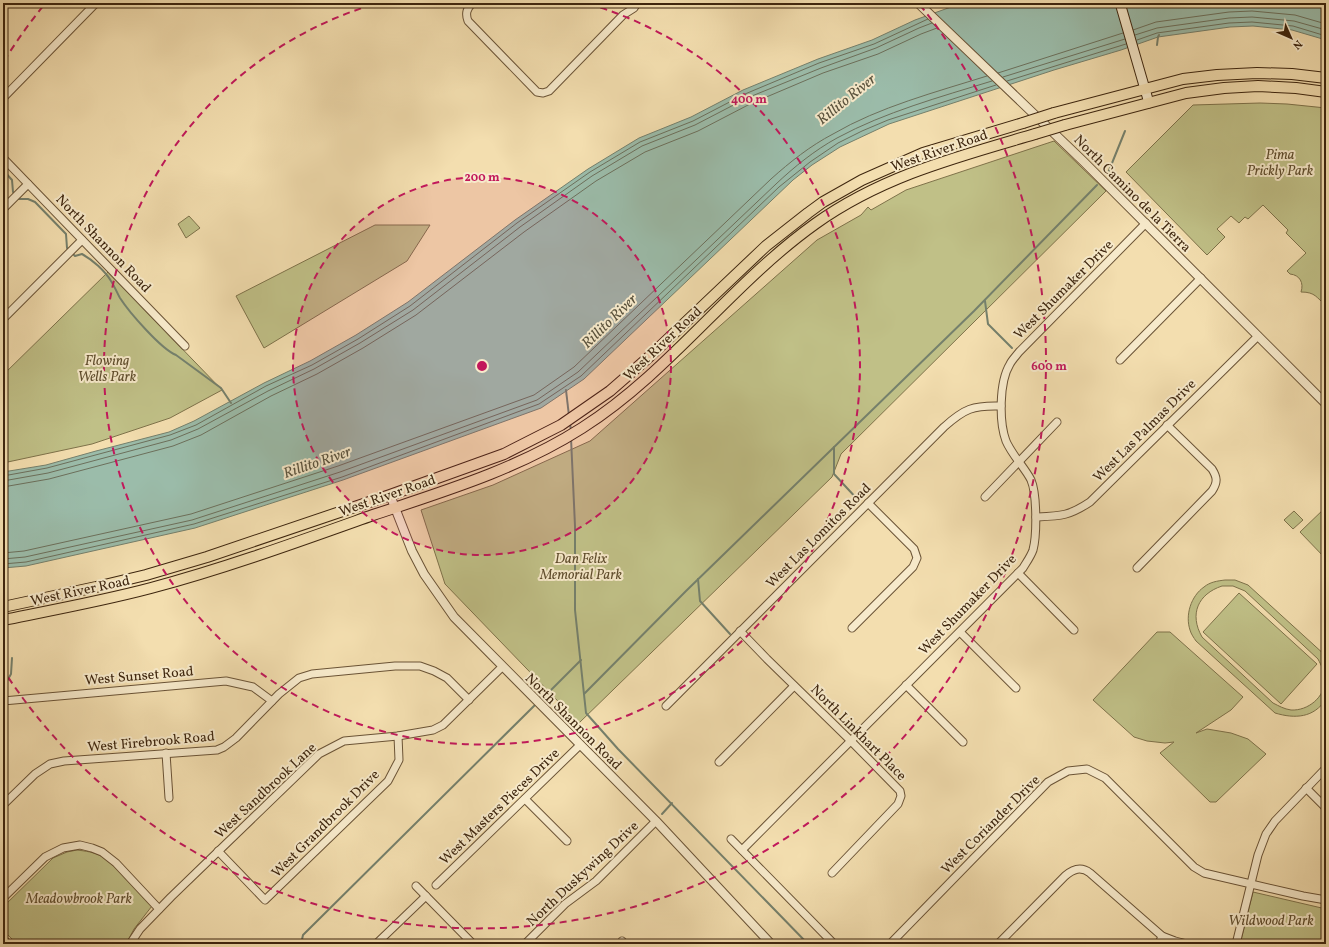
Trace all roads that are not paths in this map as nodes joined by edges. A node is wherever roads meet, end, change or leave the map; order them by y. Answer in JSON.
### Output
{"nodes":[{"id":1,"x":96,"y":3,"type":"edge"},
{"id":2,"x":472,"y":3,"type":"edge"},
{"id":3,"x":637,"y":3,"type":"edge"},
{"id":4,"x":918,"y":3,"type":"edge"},
{"id":5,"x":1120,"y":3,"type":"edge"},
{"id":6,"x":1232,"y":74,"type":"junction"},
{"id":7,"x":1326,"y":78,"type":"edge"},
{"id":8,"x":1233,"y":88,"type":"junction"},
{"id":9,"x":1145,"y":89,"type":"junction"},
{"id":10,"x":1326,"y":92,"type":"edge"},
{"id":11,"x":3,"y":98,"type":"edge"},
{"id":12,"x":1149,"y":103,"type":"junction"},
{"id":13,"x":3,"y":158,"type":"edge"},
{"id":14,"x":28,"y":184,"type":"junction"},
{"id":15,"x":823,"y":202,"type":"junction"},
{"id":16,"x":3,"y":209,"type":"edge"},
{"id":17,"x":831,"y":214,"type":"junction"},
{"id":18,"x":1146,"y":223,"type":"junction"},
{"id":19,"x":82,"y":240,"type":"junction"},
{"id":20,"x":1201,"y":278,"type":"junction"},
{"id":21,"x":3,"y":319,"type":"edge"},
{"id":22,"x":1258,"y":336,"type":"junction"},
{"id":23,"x":185,"y":346,"type":"dead end"},
{"id":24,"x":1120,"y":360,"type":"dead end"},
{"id":25,"x":1326,"y":404,"type":"edge"},
{"id":26,"x":1001,"y":406,"type":"junction"},
{"id":27,"x":1057,"y":422,"type":"dead end"},
{"id":28,"x":1167,"y":425,"type":"junction"},
{"id":29,"x":1018,"y":462,"type":"junction"},
{"id":30,"x":390,"y":495,"type":"junction"},
{"id":31,"x":985,"y":497,"type":"dead end"},
{"id":32,"x":868,"y":503,"type":"junction"},
{"id":33,"x":395,"y":508,"type":"junction"},
{"id":34,"x":1036,"y":517,"type":"junction"},
{"id":35,"x":1137,"y":568,"type":"dead end"},
{"id":36,"x":1018,"y":574,"type":"junction"},
{"id":37,"x":3,"y":607,"type":"edge"},
{"id":38,"x":3,"y":620,"type":"edge"},
{"id":39,"x":852,"y":628,"type":"dead end"},
{"id":40,"x":1074,"y":630,"type":"dead end"},
{"id":41,"x":740,"y":631,"type":"junction"},
{"id":42,"x":960,"y":632,"type":"junction"},
{"id":43,"x":502,"y":667,"type":"junction"},
{"id":44,"x":906,"y":685,"type":"junction"},
{"id":45,"x":794,"y":686,"type":"junction"},
{"id":46,"x":1016,"y":688,"type":"dead end"},
{"id":47,"x":469,"y":700,"type":"junction"},
{"id":48,"x":3,"y":701,"type":"edge"},
{"id":49,"x":272,"y":701,"type":"junction"},
{"id":50,"x":666,"y":706,"type":"dead end"},
{"id":51,"x":398,"y":736,"type":"junction"},
{"id":52,"x":851,"y":741,"type":"junction"},
{"id":53,"x":963,"y":742,"type":"dead end"},
{"id":54,"x":580,"y":745,"type":"junction"},
{"id":55,"x":166,"y":753,"type":"junction"},
{"id":56,"x":719,"y":762,"type":"dead end"},
{"id":57,"x":1326,"y":768,"type":"edge"},
{"id":58,"x":1306,"y":788,"type":"junction"},
{"id":59,"x":169,"y":798,"type":"dead end"},
{"id":60,"x":525,"y":799,"type":"junction"},
{"id":61,"x":3,"y":805,"type":"edge"},
{"id":62,"x":1326,"y":812,"type":"edge"},
{"id":63,"x":656,"y":821,"type":"junction"},
{"id":64,"x":730,"y":839,"type":"dead end"},
{"id":65,"x":567,"y":841,"type":"dead end"},
{"id":66,"x":742,"y":850,"type":"junction"},
{"id":67,"x":218,"y":851,"type":"junction"},
{"id":68,"x":832,"y":873,"type":"dead end"},
{"id":69,"x":1251,"y":883,"type":"junction"},
{"id":70,"x":436,"y":885,"type":"dead end"},
{"id":71,"x":416,"y":886,"type":"dead end"},
{"id":72,"x":426,"y":896,"type":"junction"},
{"id":73,"x":3,"y":898,"type":"edge"},
{"id":74,"x":1326,"y":900,"type":"edge"},
{"id":75,"x":159,"y":909,"type":"junction"},
{"id":76,"x":1162,"y":936,"type":"junction"},
{"id":77,"x":3,"y":939,"type":"edge"},
{"id":78,"x":8,"y":944,"type":"edge"},
{"id":79,"x":130,"y":944,"type":"edge"},
{"id":80,"x":376,"y":944,"type":"edge"},
{"id":81,"x":473,"y":944,"type":"edge"},
{"id":82,"x":525,"y":944,"type":"edge"},
{"id":83,"x":771,"y":944,"type":"edge"},
{"id":84,"x":834,"y":944,"type":"edge"},
{"id":85,"x":890,"y":944,"type":"edge"},
{"id":86,"x":998,"y":944,"type":"edge"},
{"id":87,"x":1159,"y":944,"type":"edge"},
{"id":88,"x":1187,"y":944,"type":"edge"},
{"id":89,"x":1236,"y":944,"type":"edge"}],
"edges":[{"from":1,"to":11,"type":"street"},
{"from":2,"to":3,"type":"street"},
{"from":4,"to":18,"type":"street","name":"North Camino de la Tierra"},
{"from":5,"to":9,"type":"main road"},
{"from":6,"to":7,"type":"main road","name":"West River Road"},
{"from":6,"to":8,"type":"main road"},
{"from":6,"to":9,"type":"main road","name":"West River Road"},
{"from":8,"to":10,"type":"main road","name":"West River Road"},
{"from":8,"to":12,"type":"main road","name":"West River Road"},
{"from":9,"to":12,"type":"main road"},
{"from":9,"to":15,"type":"main road","name":"West River Road","bridge":true},
{"from":12,"to":17,"type":"main road","name":"West River Road","bridge":true},
{"from":13,"to":14,"type":"street","name":"North Shannon Road"},
{"from":14,"to":16,"type":"street"},
{"from":14,"to":19,"type":"street","name":"North Shannon Road"},
{"from":15,"to":17,"type":"main road"},
{"from":15,"to":30,"type":"main road","name":"West River Road"},
{"from":17,"to":33,"type":"main road","name":"West River Road"},
{"from":18,"to":20,"type":"street","name":"North Camino de la Tierra"},
{"from":18,"to":26,"type":"street","name":"West Shumaker Drive"},
{"from":19,"to":21,"type":"street"},
{"from":19,"to":23,"type":"street","name":"North Shannon Road"},
{"from":20,"to":22,"type":"street","name":"North Camino de la Tierra"},
{"from":20,"to":24,"type":"street"},
{"from":22,"to":25,"type":"street","name":"North Camino de la Tierra"},
{"from":22,"to":28,"type":"street","name":"West Las Palmas Drive"},
{"from":26,"to":29,"type":"street","name":"West Shumaker Drive"},
{"from":26,"to":32,"type":"street","name":"West Las Lomitos Road"},
{"from":27,"to":29,"type":"street"},
{"from":28,"to":34,"type":"street","name":"West Las Palmas Drive"},
{"from":28,"to":35,"type":"street"},
{"from":29,"to":31,"type":"street"},
{"from":29,"to":34,"type":"street","name":"West Shumaker Drive"},
{"from":30,"to":33,"type":"street","name":"North Shannon Road"},
{"from":30,"to":37,"type":"main road","name":"West River Road"},
{"from":32,"to":39,"type":"street"},
{"from":32,"to":41,"type":"street","name":"West Las Lomitos Road"},
{"from":33,"to":38,"type":"main road","name":"West River Road"},
{"from":33,"to":43,"type":"street","name":"North Shannon Road"},
{"from":34,"to":36,"type":"street","name":"West Shumaker Drive"},
{"from":36,"to":40,"type":"street"},
{"from":36,"to":42,"type":"street","name":"West Shumaker Drive"},
{"from":41,"to":45,"type":"street","name":"North Linkhart Place"},
{"from":41,"to":50,"type":"street","name":"West Las Lomitos Road"},
{"from":42,"to":44,"type":"street","name":"West Shumaker Drive"},
{"from":42,"to":46,"type":"street"},
{"from":43,"to":47,"type":"street","name":"West Sandbrook Lane"},
{"from":43,"to":54,"type":"street","name":"North Shannon Road"},
{"from":44,"to":52,"type":"street","name":"West Shumaker Drive"},
{"from":44,"to":53,"type":"street"},
{"from":45,"to":52,"type":"street","name":"North Linkhart Place"},
{"from":45,"to":56,"type":"street"},
{"from":47,"to":49,"type":"street","name":"West Firebrook Road"},
{"from":47,"to":51,"type":"street","name":"West Sandbrook Lane"},
{"from":48,"to":49,"type":"street","name":"West Sunset Road"},
{"from":49,"to":55,"type":"street","name":"West Firebrook Road"},
{"from":51,"to":67,"type":"street","name":"West Sandbrook Lane"},
{"from":51,"to":67,"type":"street","name":"West Grandbrook Drive"},
{"from":52,"to":66,"type":"street","name":"West Shumaker Drive"},
{"from":52,"to":68,"type":"street","name":"North Linkhart Place"},
{"from":54,"to":60,"type":"street","name":"West Masters Pieces Drive"},
{"from":54,"to":63,"type":"street","name":"North Shannon Road"},
{"from":55,"to":59,"type":"street"},
{"from":55,"to":61,"type":"street","name":"West Firebrook Road"},
{"from":57,"to":58,"type":"street"},
{"from":58,"to":62,"type":"street"},
{"from":58,"to":69,"type":"street"},
{"from":60,"to":65,"type":"street"},
{"from":60,"to":70,"type":"street","name":"West Masters Pieces Drive"},
{"from":63,"to":82,"type":"street","name":"North Duskywing Drive"},
{"from":63,"to":83,"type":"street","name":"North Shannon Road"},
{"from":64,"to":66,"type":"street"},
{"from":66,"to":84,"type":"street"},
{"from":67,"to":75,"type":"street","name":"West Sandbrook Lane"},
{"from":69,"to":74,"type":"street","name":"West Coriander Drive"},
{"from":69,"to":85,"type":"street","name":"West Coriander Drive"},
{"from":69,"to":89,"type":"street"},
{"from":71,"to":72,"type":"street"},
{"from":72,"to":80,"type":"street"},
{"from":72,"to":81,"type":"street"},
{"from":73,"to":75,"type":"street"},
{"from":75,"to":79,"type":"street","name":"West Sandbrook Lane"},
{"from":76,"to":86,"type":"street"},
{"from":76,"to":87,"type":"street"},
{"from":76,"to":88,"type":"street"},
{"from":77,"to":78,"type":"street"}]}
